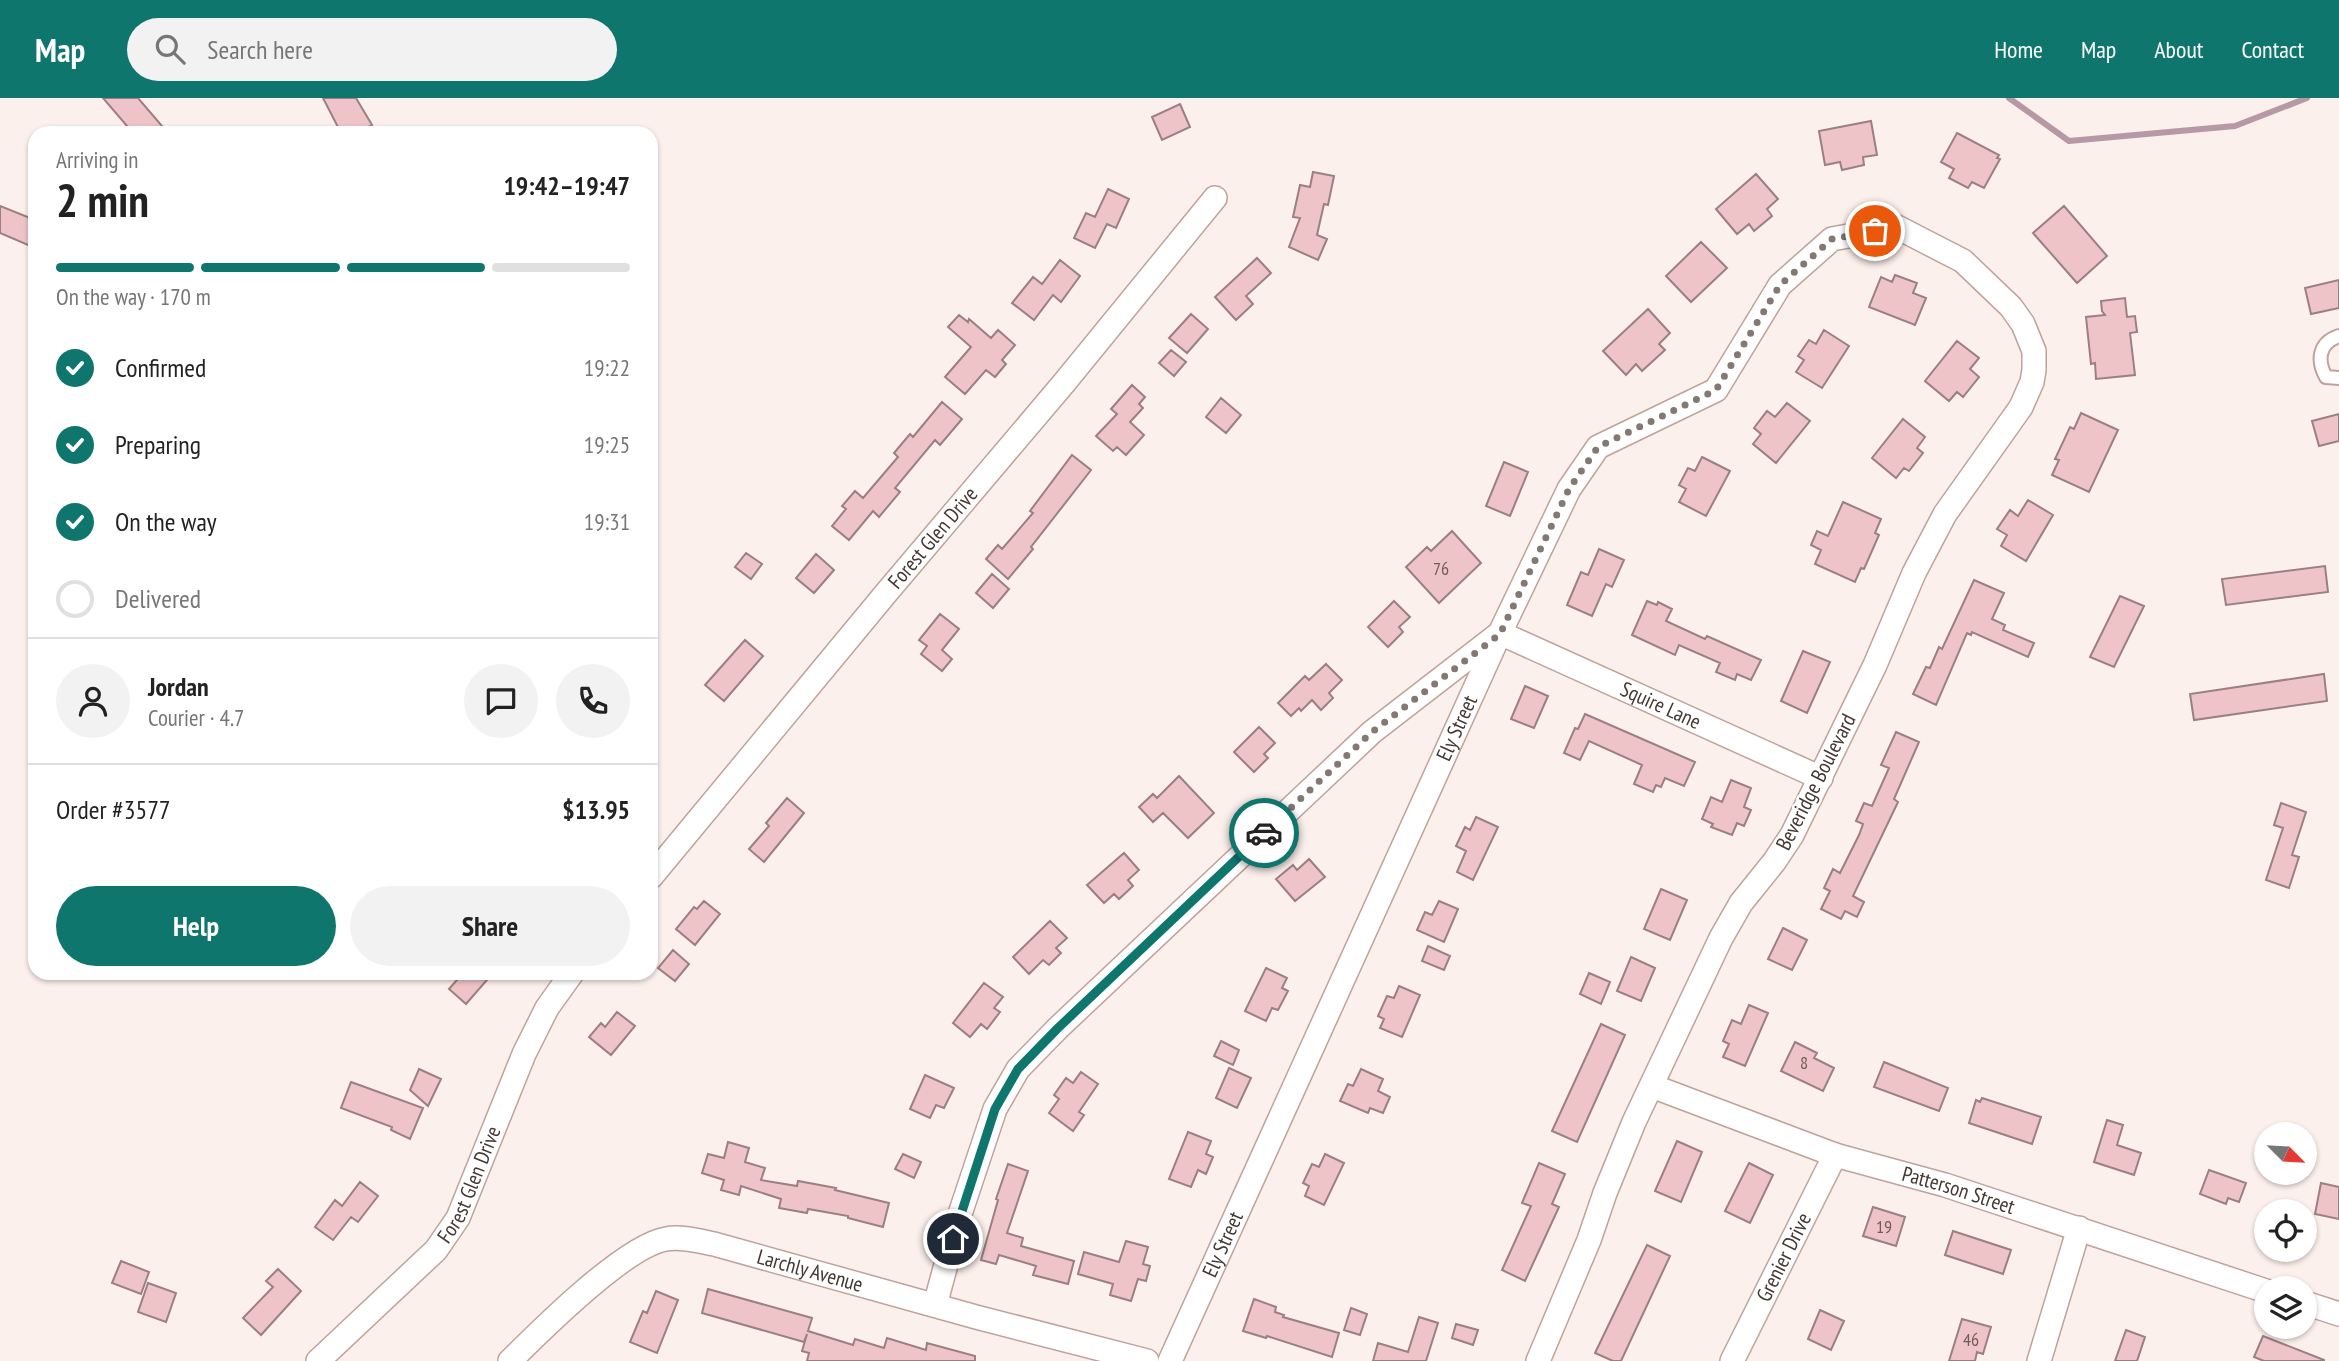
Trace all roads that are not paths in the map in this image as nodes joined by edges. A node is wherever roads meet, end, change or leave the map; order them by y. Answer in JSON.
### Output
{"nodes":[{"id":1,"x":1215,"y":198,"type":"dead end"},
{"id":2,"x":1964,"y":261,"type":"joint"},
{"id":3,"x":2339,"y":336,"type":"edge"},
{"id":4,"x":2339,"y":378,"type":"edge"},
{"id":5,"x":1500,"y":634,"type":"junction"},
{"id":6,"x":1821,"y":778,"type":"junction"},
{"id":7,"x":658,"y":869,"type":"edge"},
{"id":8,"x":567,"y":980,"type":"edge"},
{"id":9,"x":1652,"y":1086,"type":"junction"},
{"id":10,"x":1836,"y":1155,"type":"junction"},
{"id":11,"x":2079,"y":1228,"type":"junction"},
{"id":12,"x":2254,"y":1288,"type":"edge"},
{"id":13,"x":934,"y":1305,"type":"junction"},
{"id":14,"x":2317,"y":1307,"type":"edge"},
{"id":15,"x":2339,"y":1314,"type":"edge"},
{"id":16,"x":318,"y":1361,"type":"edge"},
{"id":17,"x":510,"y":1361,"type":"edge"},
{"id":18,"x":1147,"y":1361,"type":"edge"},
{"id":19,"x":1170,"y":1361,"type":"edge"},
{"id":20,"x":1538,"y":1361,"type":"edge"},
{"id":21,"x":1732,"y":1361,"type":"edge"},
{"id":22,"x":2039,"y":1361,"type":"edge"}],
"edges":[{"from":1,"to":7,"type":"street","name":"Forest Glen Drive"},
{"from":2,"to":5,"type":"street","name":"Ely Street"},
{"from":2,"to":6,"type":"street","name":"Beveridge Boulevard"},
{"from":3,"to":4,"type":"lane"},
{"from":5,"to":6,"type":"street","name":"Squire Lane"},
{"from":5,"to":13,"type":"street"},
{"from":5,"to":19,"type":"street","name":"Ely Street"},
{"from":6,"to":9,"type":"street","name":"Beveridge Boulevard"},
{"from":8,"to":16,"type":"street","name":"Forest Glen Drive"},
{"from":9,"to":10,"type":"street","name":"Patterson Street"},
{"from":9,"to":20,"type":"street","name":"Beveridge Boulevard"},
{"from":10,"to":11,"type":"street","name":"Patterson Street"},
{"from":10,"to":21,"type":"street","name":"Grenier Drive"},
{"from":11,"to":12,"type":"street","name":"Patterson Street"},
{"from":11,"to":22,"type":"street"},
{"from":13,"to":17,"type":"street","name":"Larchly Avenue"},
{"from":13,"to":18,"type":"street","name":"Larchly Avenue"},
{"from":14,"to":15,"type":"street"}]}
